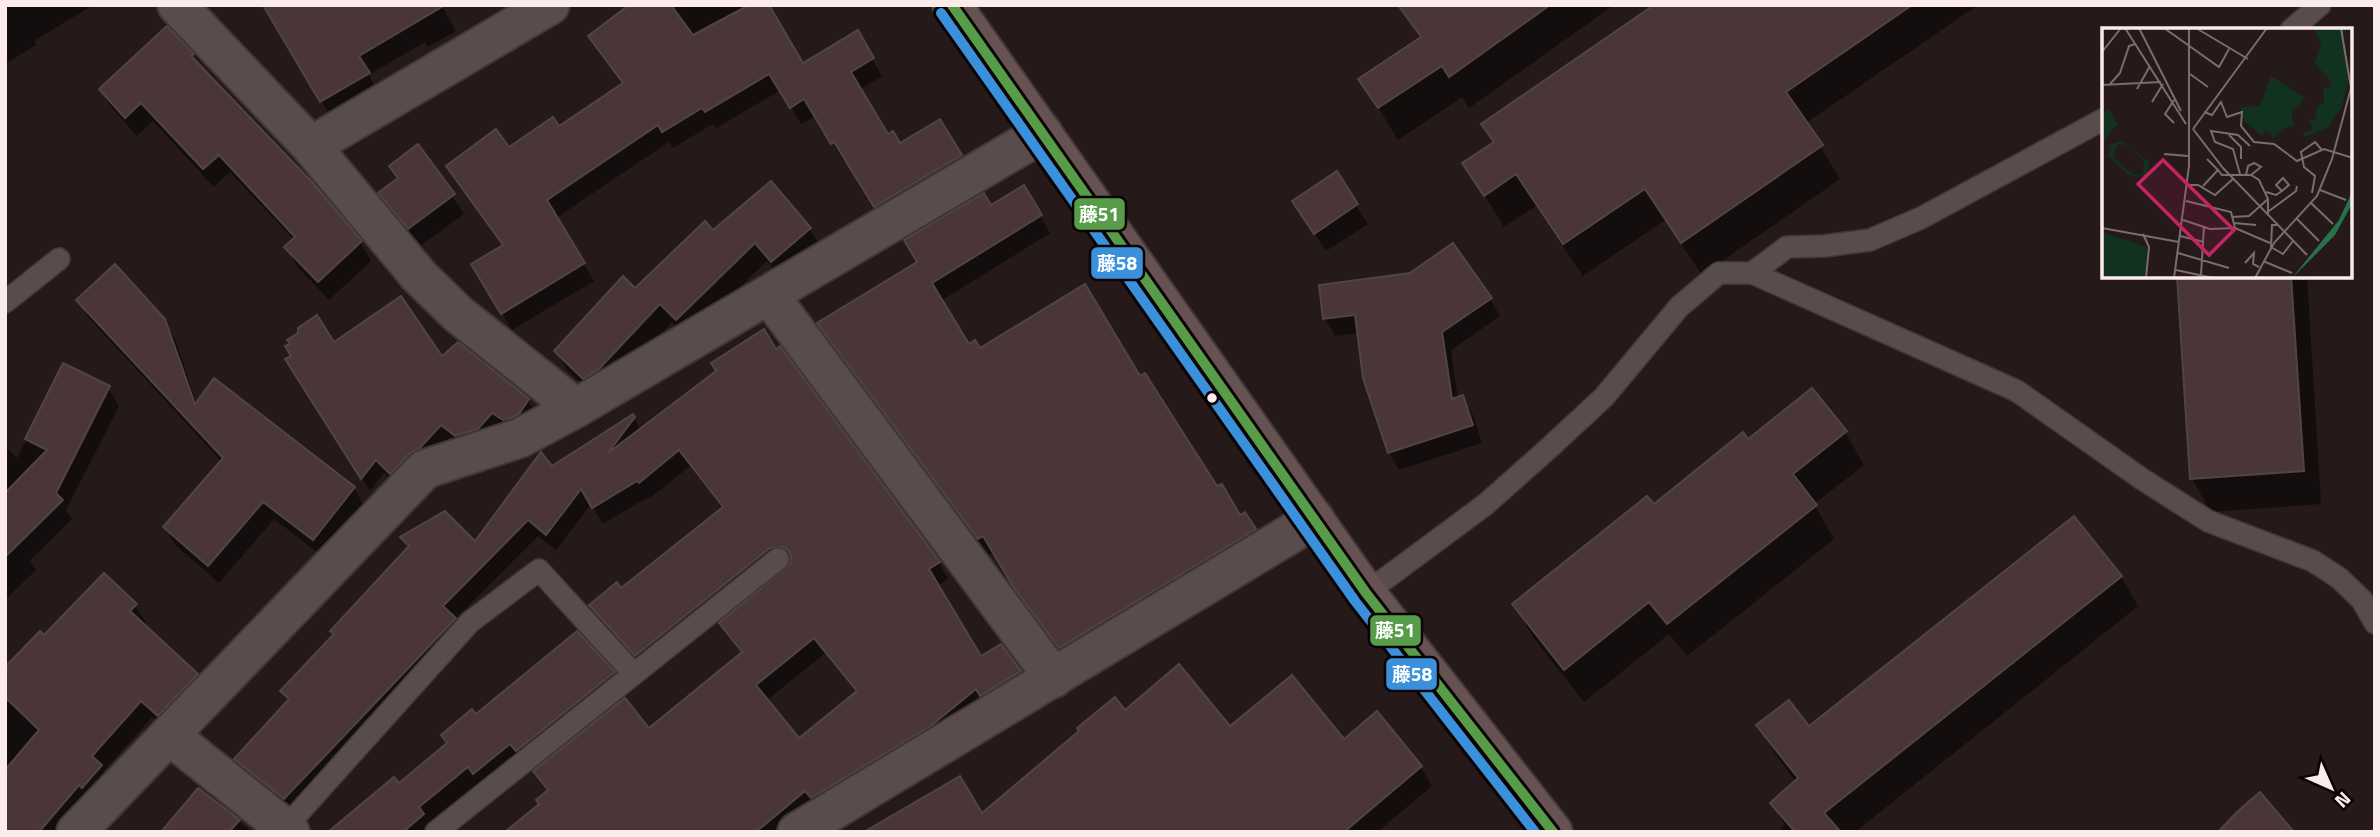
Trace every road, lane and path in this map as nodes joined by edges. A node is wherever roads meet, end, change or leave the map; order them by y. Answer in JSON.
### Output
{"nodes":[{"id":1,"x":177,"y":5,"type":"edge"},
{"id":2,"x":550,"y":5,"type":"edge"},
{"id":3,"x":952,"y":5,"type":"edge"},
{"id":4,"x":2320,"y":5,"type":"edge"},
{"id":5,"x":2293,"y":28,"type":"edge"},
{"id":6,"x":2102,"y":120,"type":"edge"},
{"id":7,"x":1043,"y":134,"type":"junction"},
{"id":8,"x":311,"y":146,"type":"junction"},
{"id":9,"x":59,"y":260,"type":"dead end"},
{"id":10,"x":1752,"y":272,"type":"junction"},
{"id":11,"x":769,"y":295,"type":"junction"},
{"id":12,"x":5,"y":302,"type":"edge"},
{"id":13,"x":576,"y":408,"type":"junction"},
{"id":14,"x":1315,"y":519,"type":"junction"},
{"id":15,"x":778,"y":559,"type":"dead end"},
{"id":16,"x":1366,"y":593,"type":"junction"},
{"id":17,"x":2375,"y":623,"type":"edge"},
{"id":18,"x":634,"y":674,"type":"junction"},
{"id":19,"x":1054,"y":678,"type":"junction"},
{"id":20,"x":169,"y":735,"type":"junction"},
{"id":21,"x":287,"y":830,"type":"edge"},
{"id":22,"x":1550,"y":830,"type":"edge"},
{"id":23,"x":76,"y":832,"type":"edge"},
{"id":24,"x":436,"y":832,"type":"edge"},
{"id":25,"x":797,"y":832,"type":"edge"}],
"edges":[{"from":1,"to":8,"type":"street"},
{"from":2,"to":8,"type":"street"},
{"from":3,"to":7,"type":"highway"},
{"from":4,"to":5,"type":"lane"},
{"from":6,"to":10,"type":"lane"},
{"from":7,"to":11,"type":"street"},
{"from":7,"to":14,"type":"highway"},
{"from":8,"to":13,"type":"street"},
{"from":9,"to":12,"type":"lane"},
{"from":10,"to":16,"type":"lane"},
{"from":10,"to":17,"type":"lane"},
{"from":11,"to":13,"type":"street"},
{"from":11,"to":19,"type":"street"},
{"from":13,"to":20,"type":"street"},
{"from":14,"to":16,"type":"highway"},
{"from":14,"to":19,"type":"street"},
{"from":15,"to":18,"type":"lane"},
{"from":16,"to":22,"type":"highway"},
{"from":18,"to":21,"type":"lane"},
{"from":18,"to":24,"type":"lane"},
{"from":19,"to":25,"type":"street"},
{"from":20,"to":21,"type":"street"},
{"from":20,"to":23,"type":"street"}]}
